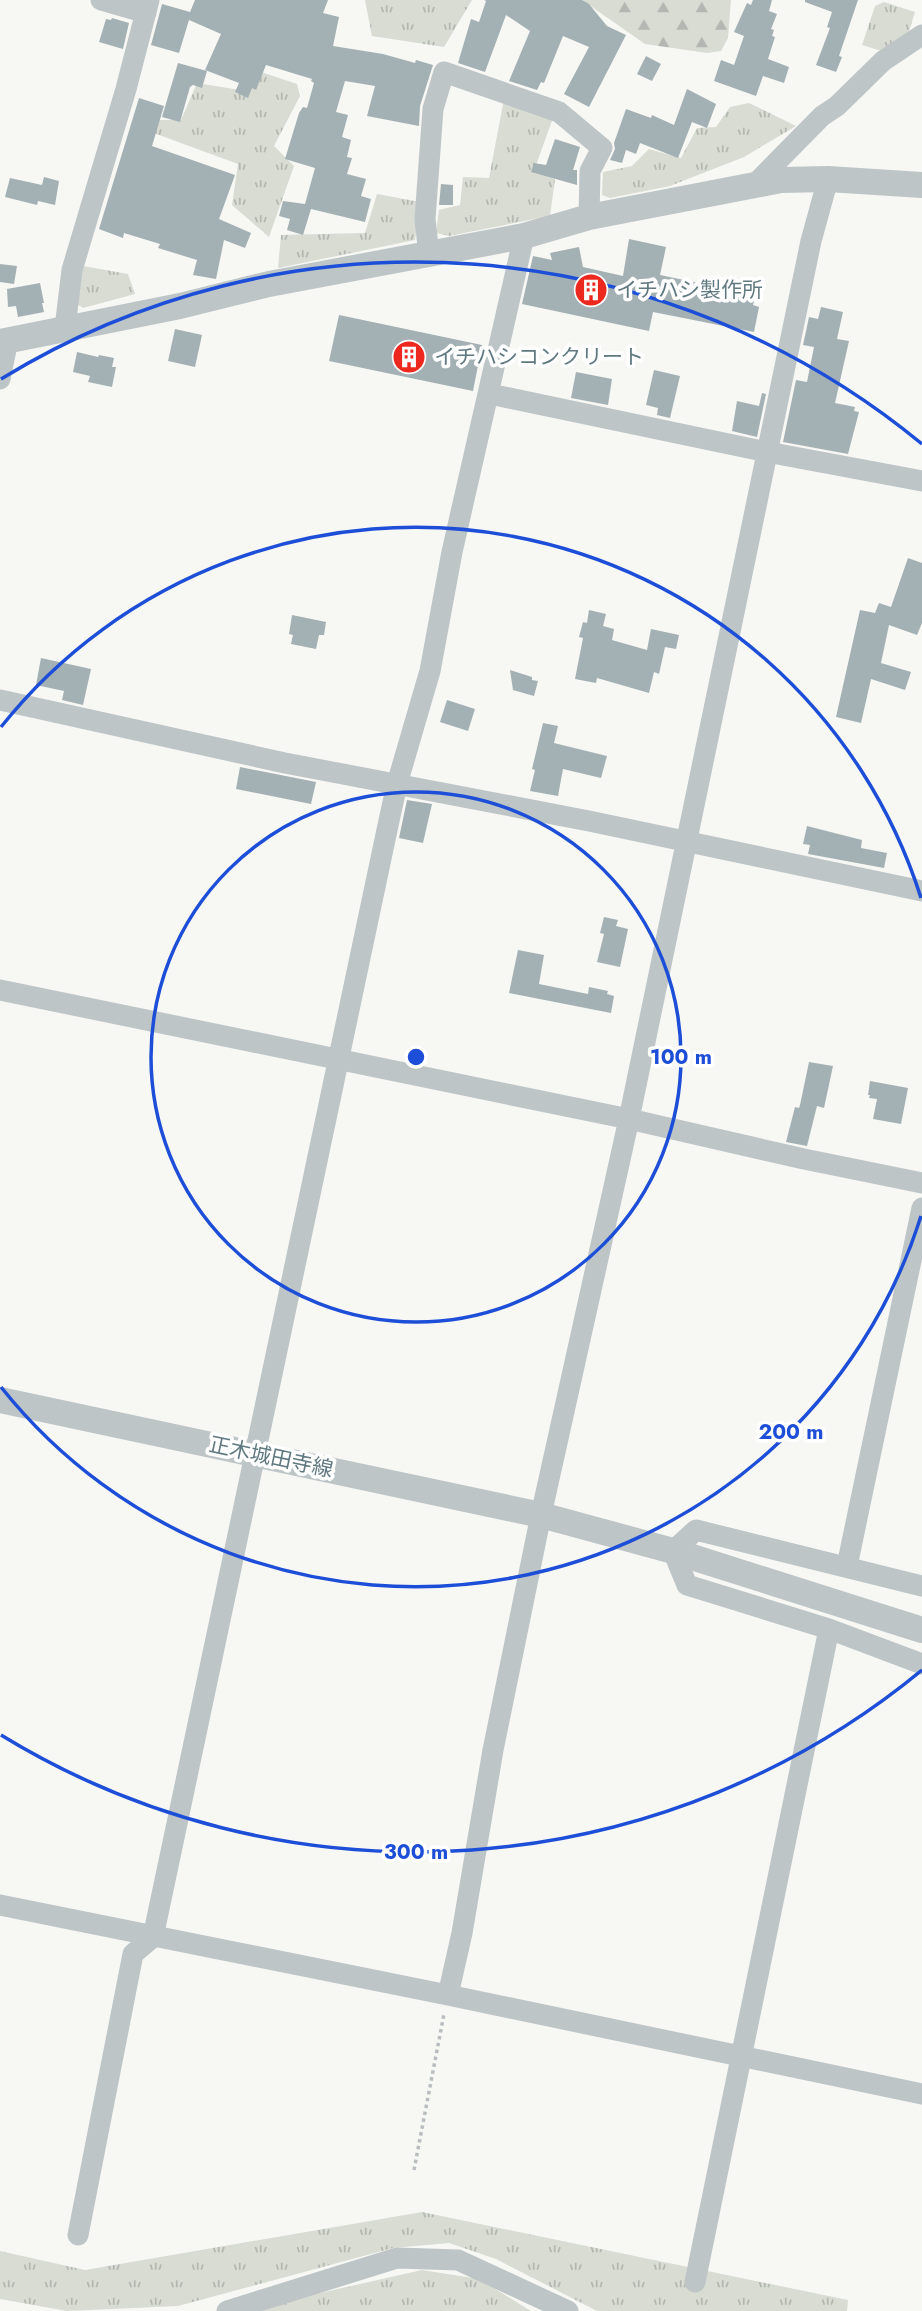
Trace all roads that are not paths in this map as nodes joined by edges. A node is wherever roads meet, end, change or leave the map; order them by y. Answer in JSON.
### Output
{"nodes":[{"id":1,"x":101,"y":0,"type":"edge"},
{"id":2,"x":148,"y":7,"type":"edge"},
{"id":3,"x":922,"y":35,"type":"edge"},
{"id":4,"x":828,"y":178,"type":"junction"},
{"id":5,"x":753,"y":186,"type":"junction"},
{"id":6,"x":922,"y":186,"type":"edge"},
{"id":7,"x":589,"y":217,"type":"junction"},
{"id":8,"x":524,"y":236,"type":"junction"},
{"id":9,"x":429,"y":255,"type":"junction"},
{"id":10,"x":65,"y":328,"type":"junction"},
{"id":11,"x":4,"y":341,"type":"edge"},
{"id":12,"x":0,"y":379,"type":"edge"},
{"id":13,"x":490,"y":394,"type":"junction"},
{"id":14,"x":767,"y":452,"type":"junction"},
{"id":15,"x":922,"y":481,"type":"edge"},
{"id":16,"x":0,"y":700,"type":"edge"},
{"id":17,"x":397,"y":784,"type":"junction"},
{"id":18,"x":687,"y":841,"type":"junction"},
{"id":19,"x":922,"y":891,"type":"edge"},
{"id":20,"x":0,"y":990,"type":"edge"},
{"id":21,"x":338,"y":1060,"type":"junction"},
{"id":22,"x":629,"y":1119,"type":"junction"},
{"id":23,"x":922,"y":1183,"type":"edge"},
{"id":24,"x":922,"y":1208,"type":"edge"},
{"id":25,"x":0,"y":1400,"type":"edge"},
{"id":26,"x":256,"y":1453,"type":"junction"},
{"id":27,"x":541,"y":1515,"type":"junction"},
{"id":28,"x":673,"y":1551,"type":"junction"},
{"id":29,"x":847,"y":1566,"type":"junction"},
{"id":30,"x":922,"y":1586,"type":"edge"},
{"id":31,"x":829,"y":1629,"type":"junction"},
{"id":32,"x":922,"y":1630,"type":"edge"},
{"id":33,"x":922,"y":1664,"type":"edge"},
{"id":34,"x":0,"y":1905,"type":"edge"},
{"id":35,"x":153,"y":1937,"type":"junction"},
{"id":36,"x":448,"y":1995,"type":"junction"},
{"id":37,"x":742,"y":2057,"type":"junction"},
{"id":38,"x":922,"y":2094,"type":"edge"},
{"id":39,"x":78,"y":2235,"type":"dead end"},
{"id":40,"x":695,"y":2282,"type":"dead end"},
{"id":41,"x":227,"y":2311,"type":"edge"},
{"id":42,"x":568,"y":2311,"type":"edge"}],
"edges":[{"from":1,"to":2,"type":"street"},
{"from":2,"to":10,"type":"street"},
{"from":3,"to":5,"type":"street"},
{"from":4,"to":5,"type":"street"},
{"from":4,"to":6,"type":"street"},
{"from":4,"to":14,"type":"street"},
{"from":5,"to":7,"type":"street"},
{"from":7,"to":8,"type":"street"},
{"from":7,"to":9,"type":"street"},
{"from":8,"to":9,"type":"street"},
{"from":8,"to":13,"type":"street"},
{"from":9,"to":10,"type":"street"},
{"from":10,"to":11,"type":"street"},
{"from":11,"to":12,"type":"street"},
{"from":13,"to":14,"type":"street"},
{"from":13,"to":17,"type":"street"},
{"from":14,"to":15,"type":"street"},
{"from":14,"to":18,"type":"street"},
{"from":16,"to":17,"type":"street"},
{"from":17,"to":18,"type":"street"},
{"from":17,"to":21,"type":"street"},
{"from":18,"to":19,"type":"street"},
{"from":18,"to":22,"type":"street"},
{"from":20,"to":21,"type":"street"},
{"from":21,"to":22,"type":"street"},
{"from":21,"to":26,"type":"street"},
{"from":22,"to":23,"type":"street"},
{"from":22,"to":27,"type":"street"},
{"from":24,"to":29,"type":"street"},
{"from":25,"to":26,"type":"street","name":"正木城田寺線"},
{"from":26,"to":27,"type":"street","name":"正木城田寺線"},
{"from":26,"to":35,"type":"street"},
{"from":27,"to":28,"type":"street","name":"正木城田寺線"},
{"from":27,"to":36,"type":"street"},
{"from":28,"to":29,"type":"street"},
{"from":28,"to":31,"type":"street"},
{"from":28,"to":32,"type":"street","name":"正木城田寺線"},
{"from":29,"to":30,"type":"street"},
{"from":31,"to":33,"type":"street"},
{"from":31,"to":37,"type":"street"},
{"from":34,"to":35,"type":"street"},
{"from":35,"to":36,"type":"street"},
{"from":35,"to":39,"type":"street"},
{"from":36,"to":37,"type":"street"},
{"from":37,"to":38,"type":"street"},
{"from":37,"to":40,"type":"street"},
{"from":41,"to":42,"type":"street"}]}
